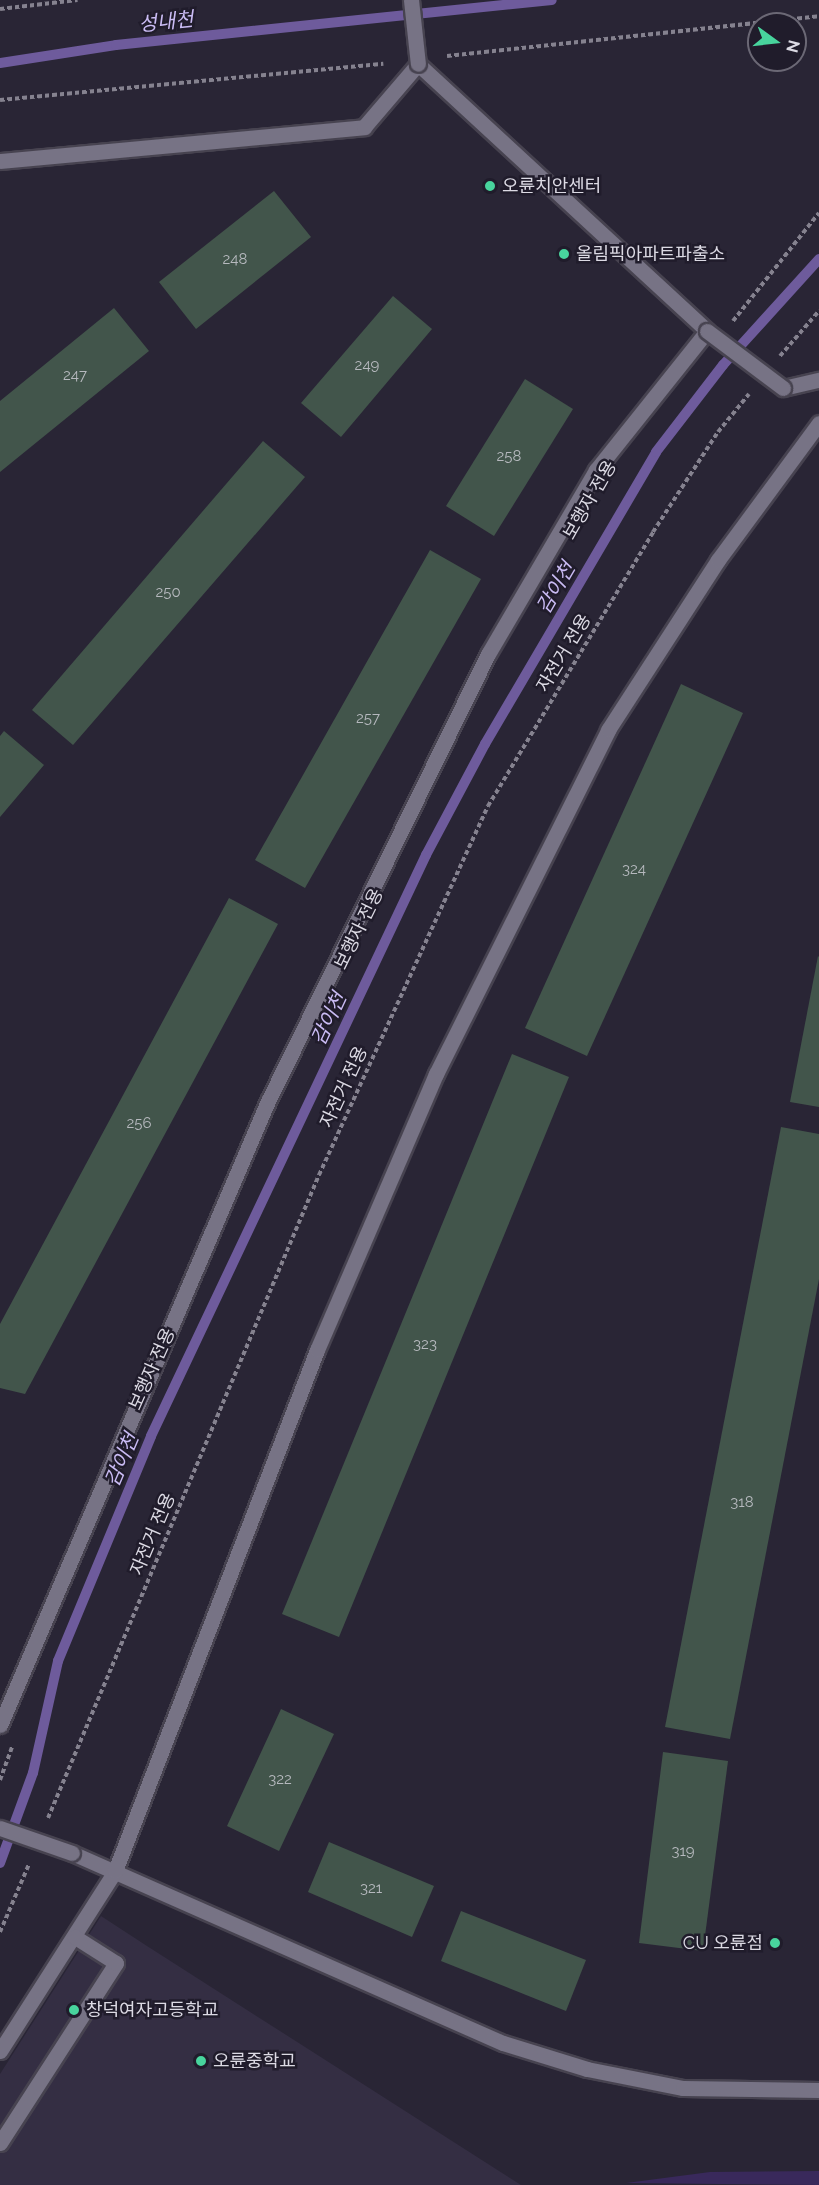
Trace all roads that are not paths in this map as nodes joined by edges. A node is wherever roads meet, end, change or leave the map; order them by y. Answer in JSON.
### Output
{"nodes":[{"id":1,"x":411,"y":0,"type":"edge"},
{"id":2,"x":418,"y":64,"type":"junction"},
{"id":3,"x":0,"y":161,"type":"edge"},
{"id":4,"x":707,"y":331,"type":"junction"},
{"id":5,"x":819,"y":381,"type":"edge"},
{"id":6,"x":819,"y":423,"type":"edge"},
{"id":7,"x":0,"y":1725,"type":"edge"},
{"id":8,"x":0,"y":1828,"type":"edge"},
{"id":9,"x":115,"y":1871,"type":"junction"},
{"id":10,"x":75,"y":1937,"type":"junction"},
{"id":11,"x":0,"y":2051,"type":"edge"},
{"id":12,"x":819,"y":2090,"type":"edge"},
{"id":13,"x":0,"y":2143,"type":"edge"}],
"edges":[{"from":1,"to":2,"type":"street","bridge":true},
{"from":2,"to":3,"type":"street"},
{"from":2,"to":4,"type":"street"},
{"from":4,"to":5,"type":"street","bridge":true},
{"from":4,"to":7,"type":"street"},
{"from":6,"to":9,"type":"street"},
{"from":8,"to":9,"type":"street","bridge":true},
{"from":9,"to":10,"type":"street"},
{"from":9,"to":12,"type":"street"},
{"from":10,"to":11,"type":"street"},
{"from":10,"to":13,"type":"street"}]}
